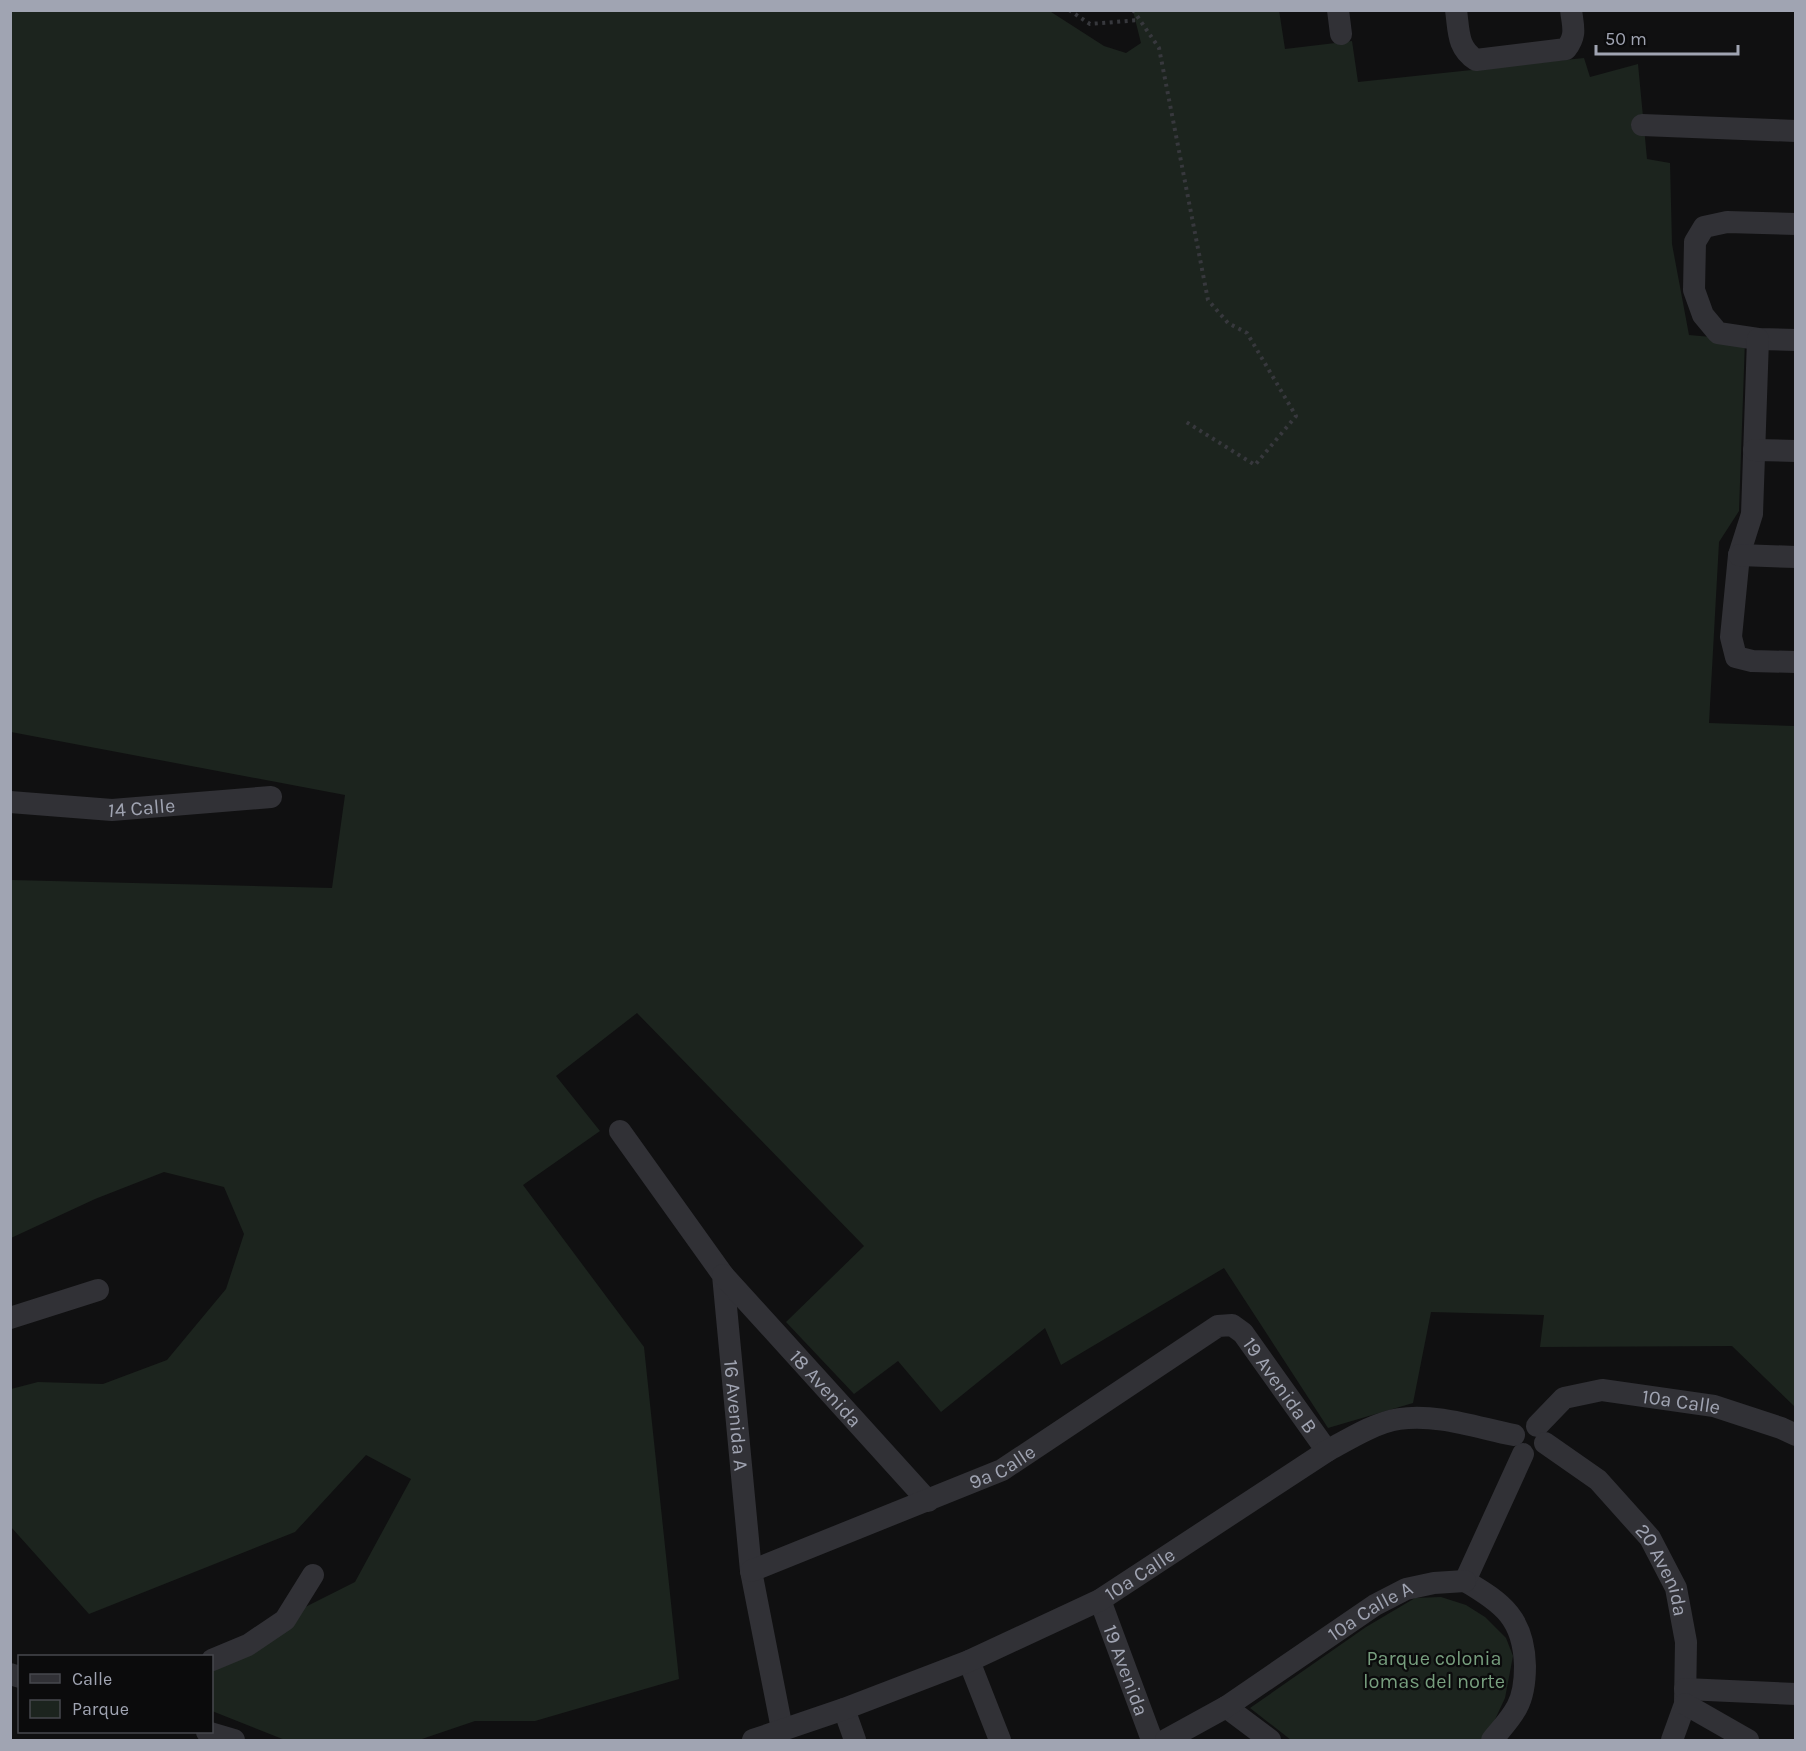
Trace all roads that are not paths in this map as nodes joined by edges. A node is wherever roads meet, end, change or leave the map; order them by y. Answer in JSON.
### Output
{"nodes":[{"id":1,"x":1338,"y":10,"type":"edge"},
{"id":2,"x":1456,"y":10,"type":"edge"},
{"id":3,"x":1571,"y":10,"type":"edge"},
{"id":4,"x":1341,"y":34,"type":"dead end"},
{"id":5,"x":1642,"y":125,"type":"dead end"},
{"id":6,"x":1796,"y":131,"type":"edge"},
{"id":7,"x":1796,"y":224,"type":"edge"},
{"id":8,"x":1758,"y":339,"type":"junction"},
{"id":9,"x":1796,"y":340,"type":"edge"},
{"id":10,"x":1754,"y":450,"type":"junction"},
{"id":11,"x":1796,"y":451,"type":"edge"},
{"id":12,"x":1739,"y":555,"type":"junction"},
{"id":13,"x":1796,"y":557,"type":"edge"},
{"id":14,"x":1796,"y":662,"type":"edge"},
{"id":15,"x":271,"y":797,"type":"dead end"},
{"id":16,"x":10,"y":802,"type":"edge"},
{"id":17,"x":620,"y":1131,"type":"dead end"},
{"id":18,"x":723,"y":1275,"type":"junction"},
{"id":19,"x":98,"y":1290,"type":"dead end"},
{"id":20,"x":10,"y":1318,"type":"edge"},
{"id":21,"x":1232,"y":1325,"type":"joint"},
{"id":22,"x":1541,"y":1434,"type":"junction"},
{"id":23,"x":1796,"y":1435,"type":"edge"},
{"id":24,"x":1519,"y":1444,"type":"junction"},
{"id":25,"x":1327,"y":1451,"type":"junction"},
{"id":26,"x":928,"y":1501,"type":"junction"},
{"id":27,"x":751,"y":1571,"type":"junction"},
{"id":28,"x":313,"y":1575,"type":"dead end"},
{"id":29,"x":1465,"y":1581,"type":"junction"},
{"id":30,"x":1100,"y":1600,"type":"junction"},
{"id":31,"x":213,"y":1660,"type":"edge"},
{"id":32,"x":969,"y":1661,"type":"junction"},
{"id":33,"x":1796,"y":1694,"type":"edge"},
{"id":34,"x":1685,"y":1697,"type":"junction"},
{"id":35,"x":1226,"y":1707,"type":"junction"},
{"id":36,"x":844,"y":1709,"type":"junction"},
{"id":37,"x":782,"y":1729,"type":"junction"},
{"id":38,"x":213,"y":1733,"type":"edge"},
{"id":39,"x":234,"y":1740,"type":"edge"},
{"id":40,"x":753,"y":1740,"type":"edge"},
{"id":41,"x":855,"y":1740,"type":"edge"},
{"id":42,"x":1000,"y":1740,"type":"edge"},
{"id":43,"x":1152,"y":1740,"type":"edge"},
{"id":44,"x":1166,"y":1740,"type":"edge"},
{"id":45,"x":1270,"y":1740,"type":"edge"},
{"id":46,"x":1492,"y":1740,"type":"edge"},
{"id":47,"x":1672,"y":1740,"type":"edge"},
{"id":48,"x":1748,"y":1740,"type":"edge"}],
"edges":[{"from":1,"to":4,"type":"street"},
{"from":2,"to":3,"type":"street"},
{"from":5,"to":6,"type":"street"},
{"from":7,"to":8,"type":"street"},
{"from":8,"to":9,"type":"street"},
{"from":8,"to":10,"type":"street"},
{"from":10,"to":11,"type":"street"},
{"from":10,"to":12,"type":"street"},
{"from":12,"to":13,"type":"street"},
{"from":12,"to":14,"type":"street"},
{"from":15,"to":16,"type":"street","name":"14 Calle"},
{"from":17,"to":18,"type":"street"},
{"from":18,"to":26,"type":"street","name":"18 Avenida"},
{"from":18,"to":27,"type":"street","name":"16 Avenida A"},
{"from":19,"to":20,"type":"street"},
{"from":21,"to":25,"type":"street","name":"19 Avenida B"},
{"from":21,"to":26,"type":"street","name":"9a Calle"},
{"from":22,"to":23,"type":"street","name":"10a Calle"},
{"from":22,"to":24,"type":"street"},
{"from":22,"to":34,"type":"street","name":"20 Avenida"},
{"from":24,"to":25,"type":"street","name":"10a Calle"},
{"from":24,"to":29,"type":"street"},
{"from":25,"to":30,"type":"street","name":"10a Calle"},
{"from":26,"to":27,"type":"street","name":"9a Calle"},
{"from":27,"to":37,"type":"street","name":"16 Avenida A"},
{"from":28,"to":31,"type":"street"},
{"from":29,"to":35,"type":"street","name":"10a Calle A"},
{"from":29,"to":46,"type":"street"},
{"from":30,"to":32,"type":"street","name":"10a Calle"},
{"from":30,"to":43,"type":"street","name":"19 Avenida"},
{"from":32,"to":36,"type":"street","name":"10a Calle"},
{"from":32,"to":42,"type":"street"},
{"from":33,"to":34,"type":"street"},
{"from":34,"to":47,"type":"street","name":"20 Avenida"},
{"from":34,"to":48,"type":"street"},
{"from":35,"to":44,"type":"street","name":"10a Calle A"},
{"from":35,"to":45,"type":"street"},
{"from":36,"to":37,"type":"street","name":"10a Calle"},
{"from":36,"to":41,"type":"street"},
{"from":37,"to":40,"type":"street","name":"10a Calle"},
{"from":38,"to":39,"type":"street"}]}
